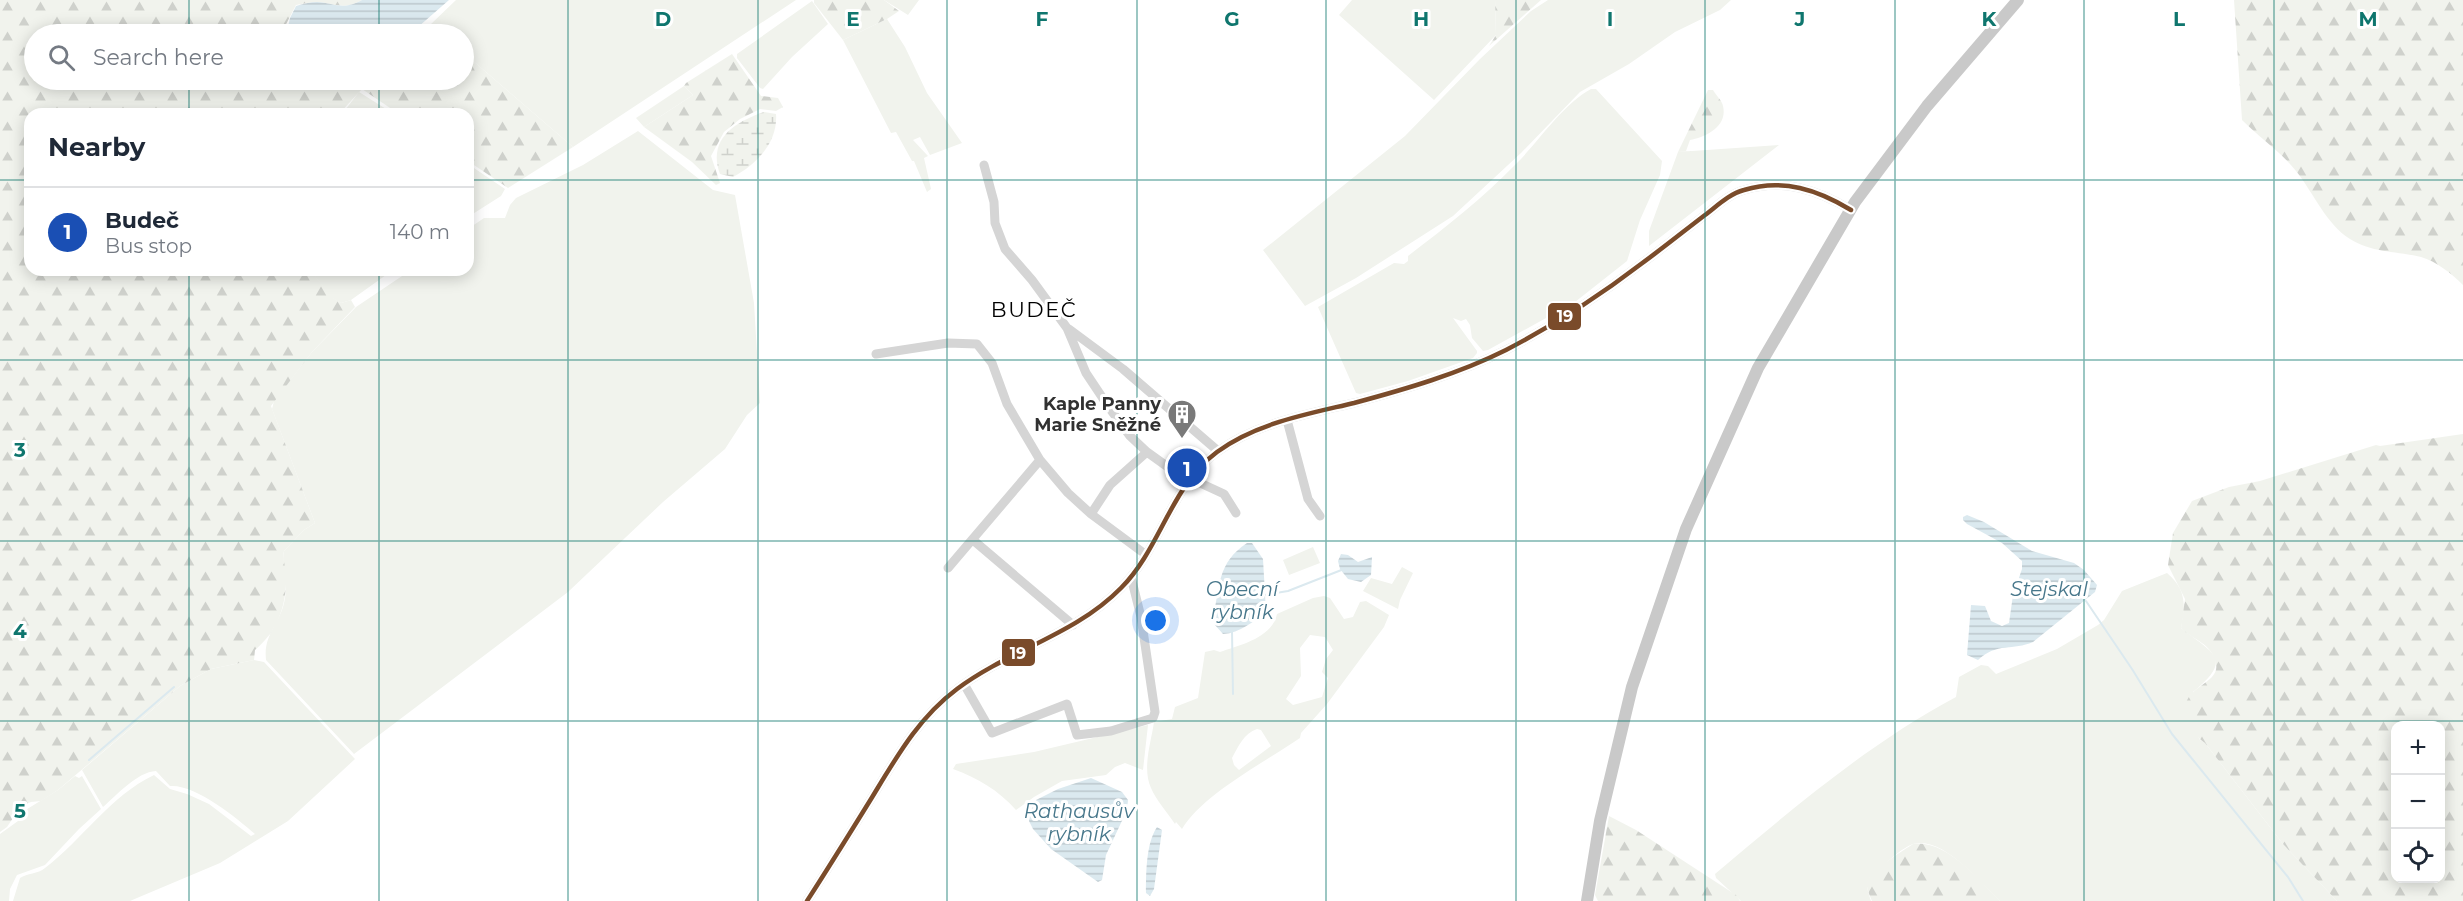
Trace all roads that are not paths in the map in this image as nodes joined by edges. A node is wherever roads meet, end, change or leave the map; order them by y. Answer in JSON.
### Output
{"nodes":[{"id":1,"x":2018,"y":0,"type":"edge"},
{"id":2,"x":984,"y":165,"type":"dead end"},
{"id":3,"x":1851,"y":210,"type":"junction"},
{"id":4,"x":1067,"y":328,"type":"junction"},
{"id":5,"x":876,"y":354,"type":"dead end"},
{"id":6,"x":1287,"y":420,"type":"junction"},
{"id":7,"x":1218,"y":451,"type":"junction"},
{"id":8,"x":1147,"y":452,"type":"junction"},
{"id":9,"x":1040,"y":460,"type":"junction"},
{"id":10,"x":1190,"y":477,"type":"junction"},
{"id":11,"x":1236,"y":513,"type":"dead end"},
{"id":12,"x":1091,"y":514,"type":"junction"},
{"id":13,"x":1320,"y":516,"type":"dead end"},
{"id":14,"x":973,"y":540,"type":"junction"},
{"id":15,"x":1145,"y":554,"type":"junction"},
{"id":16,"x":948,"y":568,"type":"dead end"},
{"id":17,"x":1131,"y":577,"type":"junction"},
{"id":18,"x":1073,"y":625,"type":"junction"},
{"id":19,"x":964,"y":684,"type":"junction"},
{"id":20,"x":807,"y":901,"type":"edge"},
{"id":21,"x":1587,"y":901,"type":"edge"}],
"edges":[{"from":1,"to":3,"type":"main road"},
{"from":2,"to":4,"type":"street"},
{"from":3,"to":6,"type":"street"},
{"from":3,"to":21,"type":"main road"},
{"from":4,"to":7,"type":"street"},
{"from":4,"to":8,"type":"street"},
{"from":5,"to":9,"type":"street"},
{"from":6,"to":7,"type":"street"},
{"from":6,"to":13,"type":"street"},
{"from":7,"to":10,"type":"street"},
{"from":8,"to":10,"type":"street"},
{"from":8,"to":12,"type":"street"},
{"from":9,"to":12,"type":"street"},
{"from":9,"to":14,"type":"street"},
{"from":10,"to":11,"type":"street"},
{"from":10,"to":15,"type":"street"},
{"from":12,"to":15,"type":"street"},
{"from":14,"to":16,"type":"street"},
{"from":14,"to":18,"type":"street"},
{"from":15,"to":17,"type":"street"},
{"from":17,"to":18,"type":"street"},
{"from":17,"to":19,"type":"street"},
{"from":18,"to":19,"type":"street"},
{"from":19,"to":20,"type":"street"}]}
